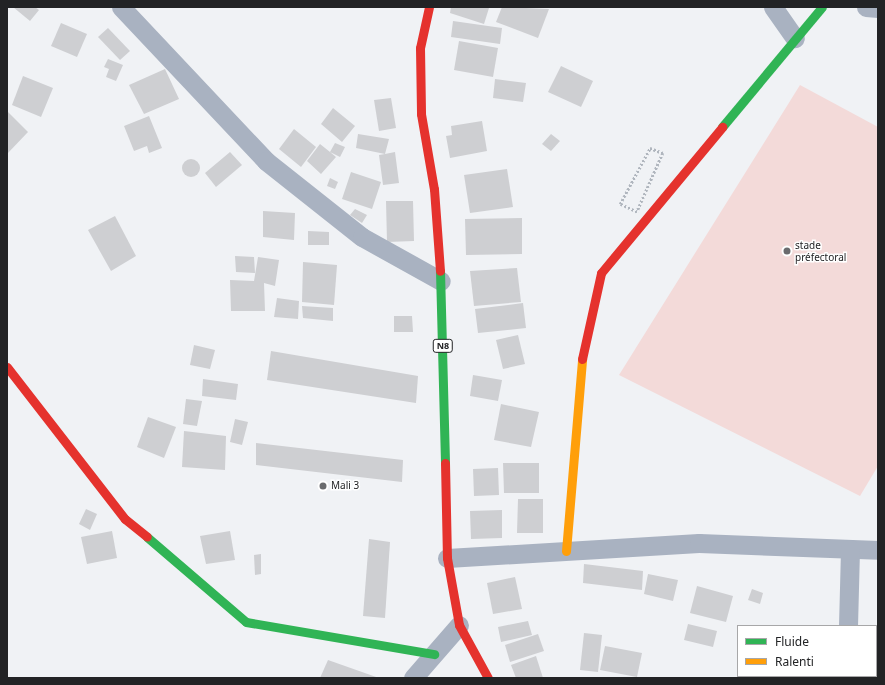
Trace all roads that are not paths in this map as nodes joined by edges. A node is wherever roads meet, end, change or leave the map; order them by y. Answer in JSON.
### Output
{"nodes":[{"id":1,"x":121,"y":7,"type":"edge"},
{"id":2,"x":429,"y":7,"type":"edge"},
{"id":3,"x":773,"y":7,"type":"edge"},
{"id":4,"x":822,"y":7,"type":"edge"},
{"id":5,"x":866,"y":7,"type":"edge"},
{"id":6,"x":878,"y":8,"type":"edge"},
{"id":7,"x":795,"y":38,"type":"junction"},
{"id":8,"x":442,"y":281,"type":"junction"},
{"id":9,"x":7,"y":366,"type":"edge"},
{"id":10,"x":850,"y":549,"type":"junction"},
{"id":11,"x":878,"y":550,"type":"edge"},
{"id":12,"x":566,"y":551,"type":"junction"},
{"id":13,"x":447,"y":558,"type":"junction"},
{"id":14,"x":459,"y":625,"type":"junction"},
{"id":15,"x":848,"y":625,"type":"edge"},
{"id":16,"x":434,"y":654,"type":"junction"},
{"id":17,"x":413,"y":678,"type":"edge"},
{"id":18,"x":488,"y":678,"type":"edge"}],
"edges":[{"from":1,"to":8,"type":"street"},
{"from":2,"to":8,"type":"street","number":"N8"},
{"from":3,"to":7,"type":"street"},
{"from":4,"to":7,"type":"street"},
{"from":5,"to":6,"type":"street"},
{"from":7,"to":12,"type":"street"},
{"from":8,"to":13,"type":"street","number":"N8"},
{"from":9,"to":16,"type":"street"},
{"from":10,"to":11,"type":"street"},
{"from":10,"to":12,"type":"street"},
{"from":10,"to":15,"type":"street"},
{"from":12,"to":13,"type":"street"},
{"from":13,"to":14,"type":"street","number":"N8"},
{"from":14,"to":16,"type":"street"},
{"from":14,"to":18,"type":"street","number":"N8"},
{"from":16,"to":17,"type":"street"}]}
